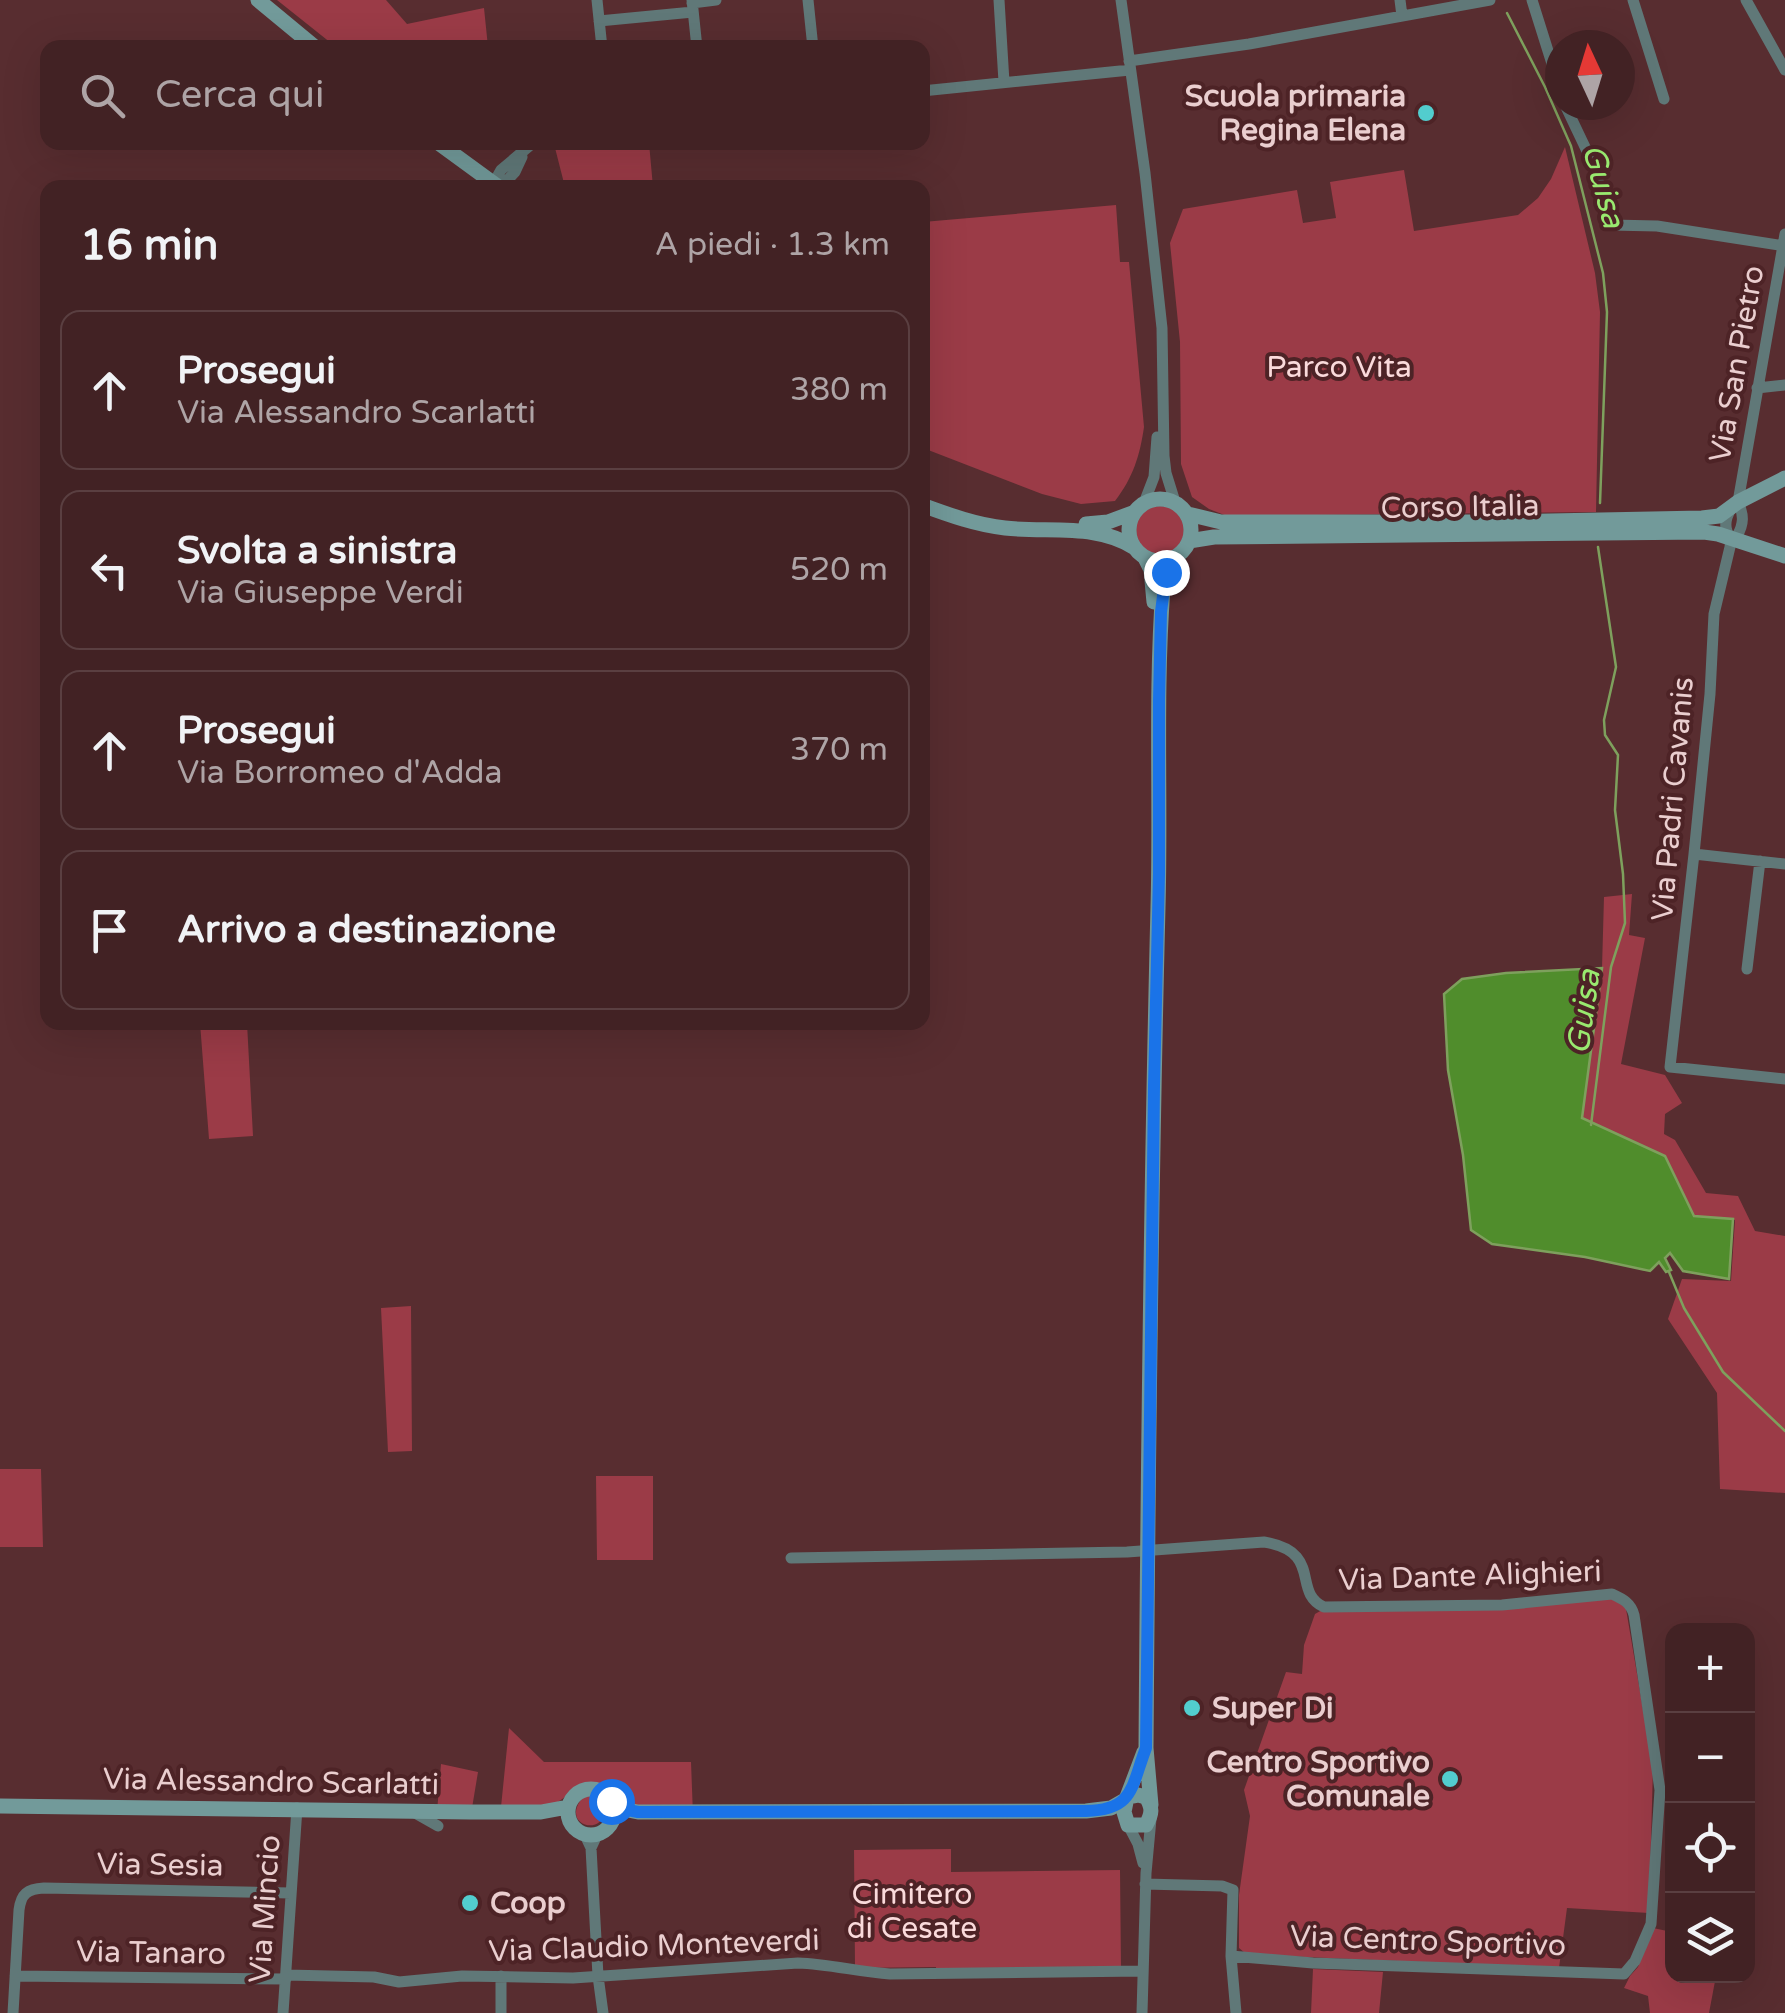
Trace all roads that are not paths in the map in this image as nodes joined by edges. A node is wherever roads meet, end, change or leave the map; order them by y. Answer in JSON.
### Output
{"nodes":[{"id":1,"x":258,"y":0,"type":"edge"},
{"id":2,"x":597,"y":0,"type":"edge"},
{"id":3,"x":716,"y":0,"type":"edge"},
{"id":4,"x":808,"y":0,"type":"edge"},
{"id":5,"x":999,"y":0,"type":"edge"},
{"id":6,"x":1121,"y":0,"type":"edge"},
{"id":7,"x":1400,"y":0,"type":"edge"},
{"id":8,"x":1490,"y":0,"type":"edge"},
{"id":9,"x":1532,"y":0,"type":"edge"},
{"id":10,"x":1633,"y":0,"type":"edge"},
{"id":11,"x":1746,"y":0,"type":"edge"},
{"id":12,"x":693,"y":5,"type":"edge"},
{"id":13,"x":1402,"y":16,"type":"junction"},
{"id":14,"x":599,"y":21,"type":"junction"},
{"id":15,"x":306,"y":40,"type":"edge"},
{"id":16,"x":601,"y":40,"type":"edge"},
{"id":17,"x":696,"y":40,"type":"edge"},
{"id":18,"x":812,"y":40,"type":"edge"},
{"id":19,"x":1545,"y":41,"type":"edge"},
{"id":20,"x":1130,"y":66,"type":"junction"},
{"id":21,"x":1785,"y":70,"type":"edge"},
{"id":22,"x":1004,"y":82,"type":"junction"},
{"id":23,"x":930,"y":91,"type":"edge"},
{"id":24,"x":1664,"y":99,"type":"dead end"},
{"id":25,"x":1572,"y":120,"type":"edge"},
{"id":26,"x":445,"y":150,"type":"edge"},
{"id":27,"x":445,"y":150,"type":"edge"},
{"id":28,"x":526,"y":150,"type":"edge"},
{"id":29,"x":528,"y":150,"type":"edge"},
{"id":30,"x":515,"y":172,"type":"junction"},
{"id":31,"x":489,"y":180,"type":"edge"},
{"id":32,"x":490,"y":180,"type":"edge"},
{"id":33,"x":497,"y":180,"type":"edge"},
{"id":34,"x":500,"y":180,"type":"edge"},
{"id":35,"x":516,"y":180,"type":"edge"},
{"id":36,"x":1784,"y":242,"type":"edge"},
{"id":37,"x":1162,"y":328,"type":"junction"},
{"id":38,"x":1785,"y":384,"type":"edge"},
{"id":39,"x":1757,"y":388,"type":"junction"},
{"id":40,"x":1785,"y":478,"type":"edge"},
{"id":41,"x":1174,"y":502,"type":"junction"},
{"id":42,"x":930,"y":508,"type":"edge"},
{"id":43,"x":1139,"y":508,"type":"junction"},
{"id":44,"x":1730,"y":509,"type":"junction"},
{"id":45,"x":1188,"y":514,"type":"junction"},
{"id":46,"x":963,"y":519,"type":"junction"},
{"id":47,"x":1731,"y":538,"type":"junction"},
{"id":48,"x":1189,"y":540,"type":"junction"},
{"id":49,"x":1140,"y":553,"type":"junction"},
{"id":50,"x":1785,"y":556,"type":"edge"},
{"id":51,"x":1172,"y":559,"type":"junction"},
{"id":52,"x":1159,"y":701,"type":"junction"},
{"id":53,"x":1694,"y":854,"type":"junction"},
{"id":54,"x":1760,"y":861,"type":"junction"},
{"id":55,"x":1785,"y":864,"type":"edge"},
{"id":56,"x":1747,"y":970,"type":"dead end"},
{"id":57,"x":1785,"y":1080,"type":"edge"},
{"id":58,"x":1148,"y":1549,"type":"junction"},
{"id":59,"x":791,"y":1558,"type":"dead end"},
{"id":60,"x":1146,"y":1748,"type":"junction"},
{"id":61,"x":1126,"y":1799,"type":"junction"},
{"id":62,"x":0,"y":1806,"type":"edge"},
{"id":63,"x":297,"y":1808,"type":"junction"},
{"id":64,"x":1151,"y":1810,"type":"junction"},
{"id":65,"x":412,"y":1811,"type":"junction"},
{"id":66,"x":1095,"y":1811,"type":"junction"},
{"id":67,"x":568,"y":1813,"type":"junction"},
{"id":68,"x":613,"y":1813,"type":"junction"},
{"id":69,"x":1128,"y":1824,"type":"junction"},
{"id":70,"x":438,"y":1826,"type":"dead end"},
{"id":71,"x":591,"y":1838,"type":"junction"},
{"id":72,"x":1145,"y":1879,"type":"junction"},
{"id":73,"x":292,"y":1893,"type":"junction"},
{"id":74,"x":1231,"y":1956,"type":"junction"},
{"id":75,"x":1143,"y":1971,"type":"junction"},
{"id":76,"x":1624,"y":1974,"type":"joint"},
{"id":77,"x":15,"y":1976,"type":"junction"},
{"id":78,"x":501,"y":1976,"type":"junction"},
{"id":79,"x":598,"y":1976,"type":"junction"},
{"id":80,"x":286,"y":1977,"type":"junction"},
{"id":81,"x":13,"y":2013,"type":"edge"},
{"id":82,"x":283,"y":2013,"type":"edge"},
{"id":83,"x":500,"y":2013,"type":"edge"},
{"id":84,"x":603,"y":2013,"type":"edge"},
{"id":85,"x":1142,"y":2013,"type":"edge"},
{"id":86,"x":1236,"y":2013,"type":"edge"}],
"edges":[{"from":1,"to":15,"type":"street"},
{"from":2,"to":14,"type":"street"},
{"from":3,"to":12,"type":"street"},
{"from":4,"to":18,"type":"street"},
{"from":5,"to":22,"type":"street"},
{"from":6,"to":20,"type":"street"},
{"from":7,"to":13,"type":"street"},
{"from":8,"to":13,"type":"street"},
{"from":9,"to":19,"type":"street"},
{"from":10,"to":24,"type":"street"},
{"from":11,"to":21,"type":"street"},
{"from":12,"to":14,"type":"street"},
{"from":12,"to":17,"type":"street"},
{"from":13,"to":20,"type":"street"},
{"from":14,"to":16,"type":"street"},
{"from":20,"to":22,"type":"street"},
{"from":20,"to":37,"type":"street"},
{"from":22,"to":23,"type":"street"},
{"from":25,"to":36,"type":"street"},
{"from":26,"to":31,"type":"street"},
{"from":27,"to":32,"type":"street"},
{"from":28,"to":33,"type":"street"},
{"from":29,"to":30,"type":"street"},
{"from":30,"to":34,"type":"street"},
{"from":30,"to":35,"type":"street"},
{"from":36,"to":39,"type":"street","name":"Via San Pietro"},
{"from":37,"to":41,"type":"street"},
{"from":37,"to":43,"type":"street"},
{"from":38,"to":39,"type":"street"},
{"from":39,"to":44,"type":"street","name":"Via San Pietro"},
{"from":40,"to":44,"type":"street"},
{"from":41,"to":43,"type":"street"},
{"from":41,"to":45,"type":"street"},
{"from":42,"to":46,"type":"street"},
{"from":43,"to":46,"type":"street"},
{"from":43,"to":49,"type":"street"},
{"from":44,"to":45,"type":"street","name":"Corso Italia"},
{"from":44,"to":47,"type":"street","name":"Via San Pietro"},
{"from":45,"to":48,"type":"street"},
{"from":46,"to":49,"type":"street"},
{"from":47,"to":48,"type":"street","name":"Corso Italia"},
{"from":47,"to":50,"type":"street","name":"Corso Italia"},
{"from":47,"to":53,"type":"street","name":"Via Padri Cavanis"},
{"from":48,"to":51,"type":"street"},
{"from":49,"to":51,"type":"street"},
{"from":49,"to":52,"type":"street"},
{"from":51,"to":52,"type":"street"},
{"from":52,"to":58,"type":"street"},
{"from":53,"to":54,"type":"street"},
{"from":53,"to":57,"type":"street","name":"Via Padri Cavanis"},
{"from":54,"to":55,"type":"street"},
{"from":54,"to":56,"type":"street"},
{"from":58,"to":59,"type":"street"},
{"from":58,"to":60,"type":"street"},
{"from":58,"to":76,"type":"street","name":"Via Dante Alighieri"},
{"from":60,"to":61,"type":"street"},
{"from":60,"to":64,"type":"street"},
{"from":61,"to":64,"type":"street"},
{"from":61,"to":66,"type":"street"},
{"from":61,"to":69,"type":"street"},
{"from":62,"to":63,"type":"street","name":"Via Alessandro Scarlatti"},
{"from":63,"to":65,"type":"street","name":"Via Alessandro Scarlatti"},
{"from":63,"to":73,"type":"street","name":"Via Mincio"},
{"from":64,"to":69,"type":"street"},
{"from":64,"to":72,"type":"street"},
{"from":65,"to":67,"type":"street","name":"Via Alessandro Scarlatti"},
{"from":65,"to":70,"type":"street"},
{"from":66,"to":68,"type":"street"},
{"from":66,"to":69,"type":"street"},
{"from":67,"to":68,"type":"street"},
{"from":67,"to":71,"type":"street"},
{"from":68,"to":71,"type":"street"},
{"from":69,"to":72,"type":"street"},
{"from":71,"to":79,"type":"street"},
{"from":72,"to":74,"type":"street"},
{"from":72,"to":75,"type":"street"},
{"from":73,"to":77,"type":"street","name":"Via Sesia"},
{"from":73,"to":80,"type":"street","name":"Via Mincio"},
{"from":74,"to":76,"type":"street","name":"Via Centro Sportivo"},
{"from":74,"to":86,"type":"street"},
{"from":75,"to":79,"type":"street","name":"Via Claudio Monteverdi"},
{"from":75,"to":85,"type":"street"},
{"from":77,"to":80,"type":"street","name":"Via Tanaro"},
{"from":77,"to":81,"type":"street"},
{"from":78,"to":79,"type":"street","name":"Via Claudio Monteverdi"},
{"from":78,"to":80,"type":"street","name":"Via Claudio Monteverdi"},
{"from":78,"to":83,"type":"street"},
{"from":79,"to":84,"type":"street"},
{"from":80,"to":82,"type":"street","name":"Via Mincio"}]}
